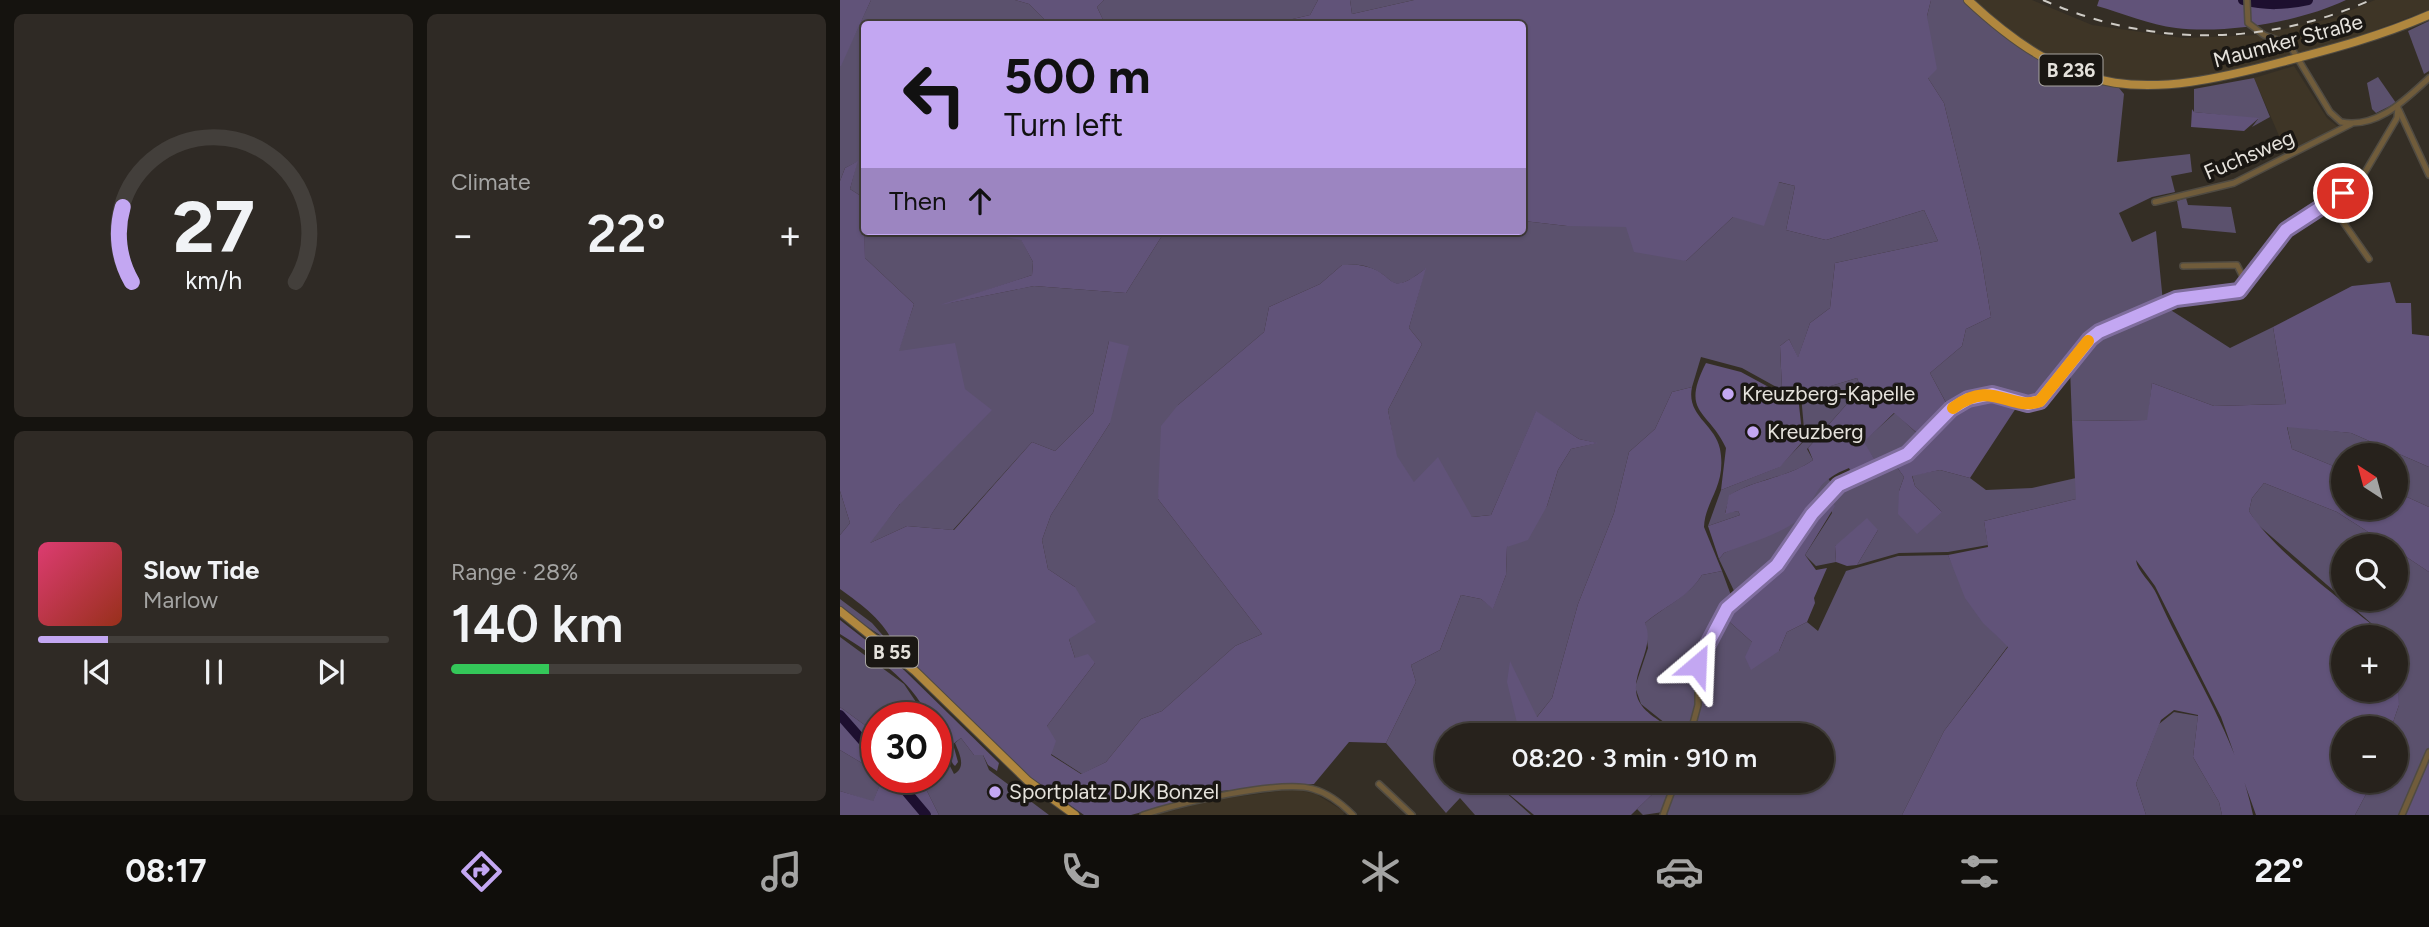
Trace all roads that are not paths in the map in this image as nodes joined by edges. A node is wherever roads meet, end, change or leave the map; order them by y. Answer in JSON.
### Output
{"nodes":[{"id":1,"x":1968,"y":0,"type":"edge"},
{"id":2,"x":2247,"y":0,"type":"edge"},
{"id":3,"x":2429,"y":15,"type":"edge"},
{"id":4,"x":2299,"y":57,"type":"junction"},
{"id":5,"x":2429,"y":78,"type":"edge"},
{"id":6,"x":2398,"y":107,"type":"junction"},
{"id":7,"x":2351,"y":124,"type":"junction"},
{"id":8,"x":2429,"y":175,"type":"edge"},
{"id":9,"x":2155,"y":202,"type":"dead end"},
{"id":10,"x":2329,"y":202,"type":"junction"},
{"id":11,"x":2368,"y":259,"type":"dead end"},
{"id":12,"x":2183,"y":266,"type":"dead end"},
{"id":13,"x":2247,"y":285,"type":"junction"},
{"id":14,"x":840,"y":611,"type":"edge"},
{"id":15,"x":1693,"y":723,"type":"edge"},
{"id":16,"x":2429,"y":752,"type":"edge"},
{"id":17,"x":1379,"y":783,"type":"dead end"},
{"id":18,"x":1672,"y":793,"type":"edge"},
{"id":19,"x":1075,"y":815,"type":"edge"},
{"id":20,"x":1143,"y":815,"type":"edge"},
{"id":21,"x":1353,"y":815,"type":"edge"},
{"id":22,"x":1412,"y":815,"type":"edge"},
{"id":23,"x":1663,"y":815,"type":"edge"},
{"id":24,"x":2402,"y":815,"type":"edge"}],
"edges":[{"from":1,"to":4,"type":"main road","name":"Maumker Straße","number":"B 236"},
{"from":2,"to":4,"type":"street"},
{"from":3,"to":4,"type":"main road","name":"Maumker Straße","number":"B 236"},
{"from":4,"to":7,"type":"street"},
{"from":5,"to":6,"type":"street"},
{"from":6,"to":7,"type":"street","name":"Fuchsweg"},
{"from":6,"to":8,"type":"street"},
{"from":6,"to":10,"type":"street"},
{"from":7,"to":9,"type":"street","name":"Fuchsweg"},
{"from":10,"to":11,"type":"street"},
{"from":10,"to":13,"type":"street"},
{"from":12,"to":13,"type":"street"},
{"from":13,"to":15,"type":"street"},
{"from":14,"to":19,"type":"main road","number":"B 55"},
{"from":16,"to":24,"type":"street"},
{"from":17,"to":22,"type":"street"},
{"from":18,"to":23,"type":"street"},
{"from":20,"to":21,"type":"street"}]}
